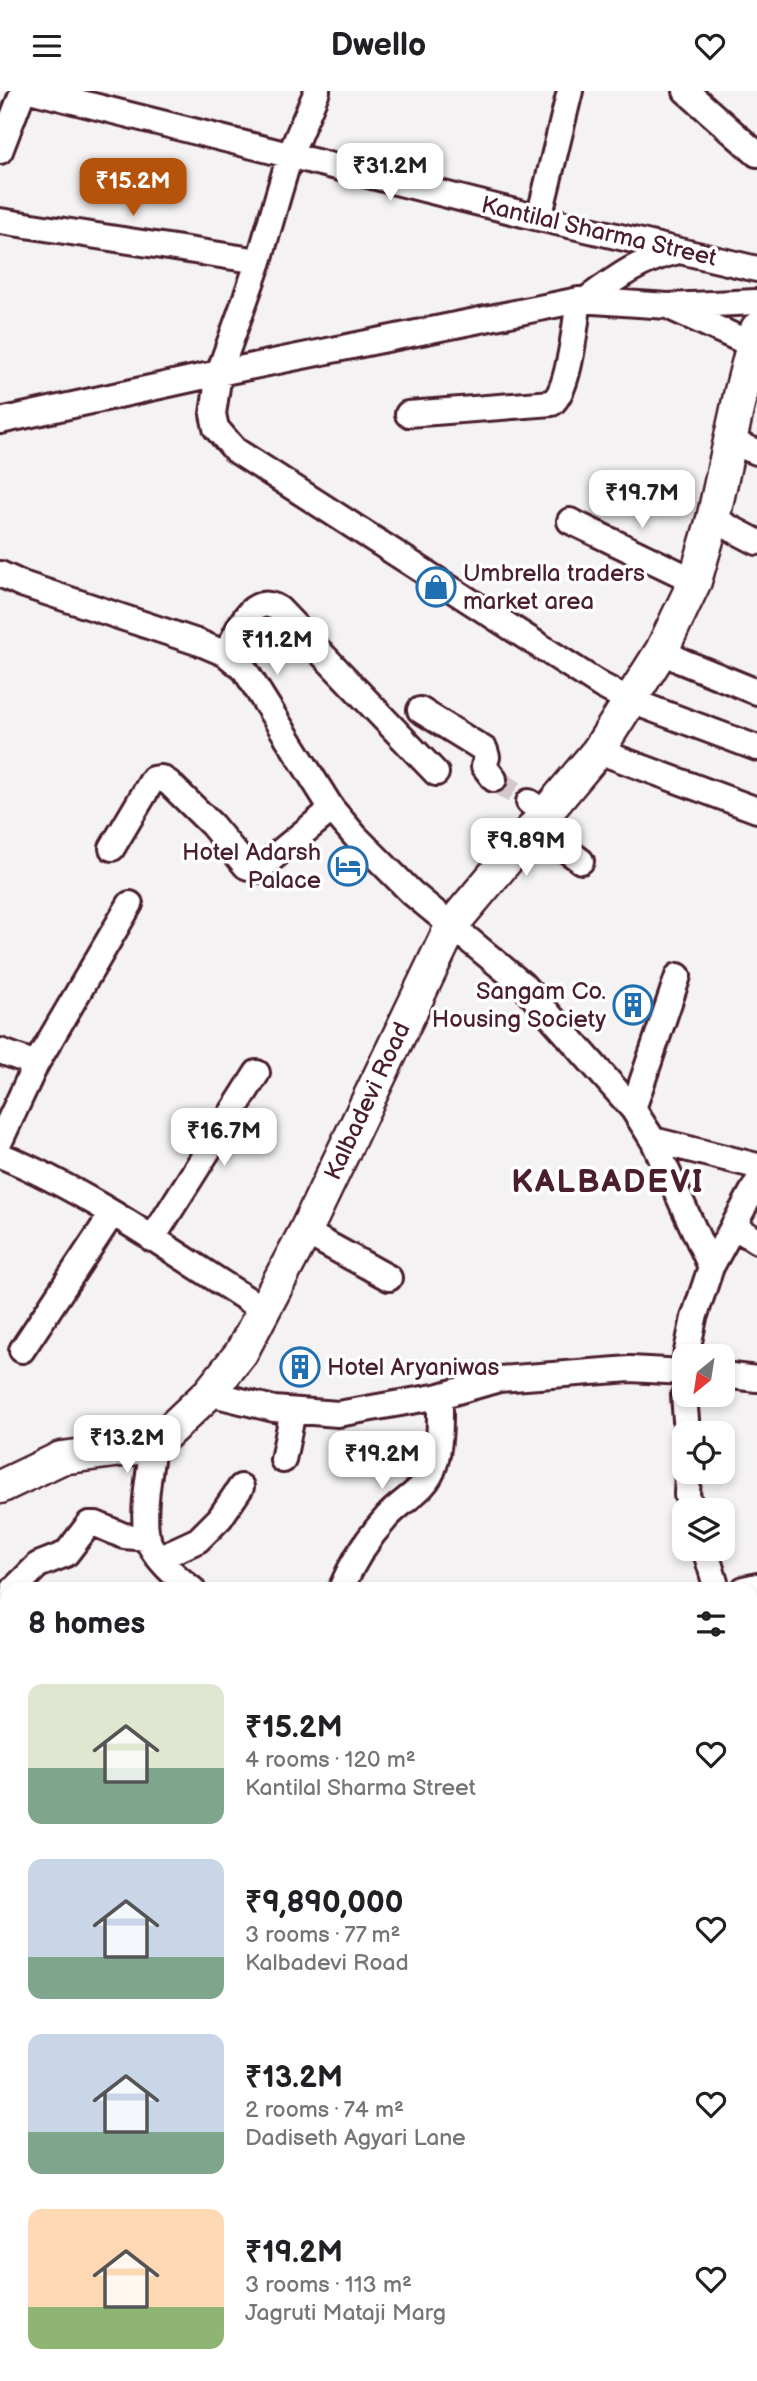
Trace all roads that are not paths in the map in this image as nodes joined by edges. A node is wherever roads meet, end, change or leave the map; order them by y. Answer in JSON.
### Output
{"nodes":[{"id":1,"x":23,"y":91,"type":"edge"},
{"id":2,"x":34,"y":91,"type":"edge"},
{"id":3,"x":317,"y":91,"type":"edge"},
{"id":4,"x":570,"y":91,"type":"edge"},
{"id":5,"x":686,"y":91,"type":"edge"},
{"id":6,"x":0,"y":151,"type":"edge"},
{"id":7,"x":757,"y":154,"type":"edge"},
{"id":8,"x":290,"y":155,"type":"junction"},
{"id":9,"x":539,"y":218,"type":"junction"},
{"id":10,"x":0,"y":221,"type":"edge"},
{"id":11,"x":677,"y":251,"type":"junction"},
{"id":12,"x":259,"y":261,"type":"junction"},
{"id":13,"x":757,"y":269,"type":"edge"},
{"id":14,"x":583,"y":300,"type":"junction"},
{"id":15,"x":757,"y":302,"type":"edge"},
{"id":16,"x":668,"y":306,"type":"junction"},
{"id":17,"x":756,"y":340,"type":"edge"},
{"id":18,"x":219,"y":373,"type":"junction"},
{"id":19,"x":408,"y":414,"type":"dead end"},
{"id":20,"x":0,"y":421,"type":"edge"},
{"id":21,"x":743,"y":447,"type":"edge"},
{"id":22,"x":713,"y":519,"type":"junction"},
{"id":23,"x":570,"y":521,"type":"dead end"},
{"id":24,"x":757,"y":542,"type":"edge"},
{"id":25,"x":0,"y":574,"type":"edge"},
{"id":26,"x":695,"y":581,"type":"junction"},
{"id":27,"x":662,"y":650,"type":"junction"},
{"id":28,"x":226,"y":654,"type":"junction"},
{"id":29,"x":757,"y":692,"type":"edge"},
{"id":30,"x":631,"y":701,"type":"junction"},
{"id":31,"x":420,"y":710,"type":"dead end"},
{"id":32,"x":757,"y":748,"type":"edge"},
{"id":33,"x":598,"y":751,"type":"junction"},
{"id":34,"x":436,"y":773,"type":"dead end"},
{"id":35,"x":494,"y":779,"type":"tunnel mouth"},
{"id":36,"x":332,"y":809,"type":"junction"},
{"id":37,"x":757,"y":810,"type":"edge"},
{"id":38,"x":537,"y":814,"type":"junction"},
{"id":39,"x":112,"y":848,"type":"dead end"},
{"id":40,"x":581,"y":862,"type":"dead end"},
{"id":41,"x":130,"y":904,"type":"dead end"},
{"id":42,"x":452,"y":925,"type":"junction"},
{"id":43,"x":678,"y":976,"type":"dead end"},
{"id":44,"x":0,"y":1051,"type":"edge"},
{"id":45,"x":36,"y":1064,"type":"junction"},
{"id":46,"x":257,"y":1073,"type":"dead end"},
{"id":47,"x":633,"y":1109,"type":"junction"},
{"id":48,"x":653,"y":1140,"type":"junction"},
{"id":49,"x":0,"y":1141,"type":"edge"},
{"id":50,"x":0,"y":1155,"type":"edge"},
{"id":51,"x":757,"y":1166,"type":"edge"},
{"id":52,"x":757,"y":1183,"type":"edge"},
{"id":53,"x":112,"y":1214,"type":"junction"},
{"id":54,"x":735,"y":1227,"type":"junction"},
{"id":55,"x":305,"y":1232,"type":"junction"},
{"id":56,"x":152,"y":1239,"type":"junction"},
{"id":57,"x":757,"y":1241,"type":"edge"},
{"id":58,"x":711,"y":1267,"type":"junction"},
{"id":59,"x":389,"y":1277,"type":"dead end"},
{"id":60,"x":264,"y":1310,"type":"junction"},
{"id":61,"x":689,"y":1344,"type":"edge"},
{"id":62,"x":22,"y":1350,"type":"dead end"},
{"id":63,"x":672,"y":1374,"type":"edge"},
{"id":64,"x":735,"y":1376,"type":"edge"},
{"id":65,"x":757,"y":1379,"type":"edge"},
{"id":66,"x":209,"y":1393,"type":"junction"},
{"id":67,"x":440,"y":1396,"type":"junction"},
{"id":68,"x":293,"y":1411,"type":"junction"},
{"id":69,"x":153,"y":1446,"type":"junction"},
{"id":70,"x":283,"y":1460,"type":"dead end"},
{"id":71,"x":0,"y":1487,"type":"edge"},
{"id":72,"x":241,"y":1487,"type":"dead end"},
{"id":73,"x":153,"y":1548,"type":"junction"},
{"id":74,"x":709,"y":1561,"type":"edge"},
{"id":75,"x":21,"y":1582,"type":"edge"},
{"id":76,"x":183,"y":1582,"type":"edge"},
{"id":77,"x":344,"y":1582,"type":"edge"},
{"id":78,"x":715,"y":1582,"type":"edge"}],
"edges":[{"from":1,"to":6,"type":"street"},
{"from":2,"to":8,"type":"street","name":"Kantilal Sharma Street"},
{"from":3,"to":8,"type":"street"},
{"from":4,"to":9,"type":"street"},
{"from":5,"to":7,"type":"street"},
{"from":8,"to":9,"type":"street","name":"Kantilal Sharma Street"},
{"from":8,"to":12,"type":"street"},
{"from":9,"to":11,"type":"street","name":"Kantilal Sharma Street"},
{"from":10,"to":12,"type":"street"},
{"from":11,"to":13,"type":"street","name":"Kantilal Sharma Street"},
{"from":11,"to":14,"type":"street"},
{"from":12,"to":18,"type":"street"},
{"from":14,"to":16,"type":"street"},
{"from":14,"to":18,"type":"street"},
{"from":14,"to":19,"type":"street"},
{"from":15,"to":16,"type":"street"},
{"from":16,"to":17,"type":"street"},
{"from":17,"to":21,"type":"main road","name":"Kalbadevi Road"},
{"from":18,"to":20,"type":"street"},
{"from":18,"to":30,"type":"street"},
{"from":21,"to":22,"type":"main road","name":"Kalbadevi Road"},
{"from":22,"to":24,"type":"street"},
{"from":22,"to":26,"type":"main road","name":"Kalbadevi Road"},
{"from":23,"to":26,"type":"street"},
{"from":25,"to":28,"type":"street"},
{"from":26,"to":27,"type":"main road","name":"Kalbadevi Road"},
{"from":27,"to":29,"type":"street"},
{"from":27,"to":30,"type":"main road","name":"Kalbadevi Road"},
{"from":28,"to":34,"type":"street"},
{"from":28,"to":36,"type":"street"},
{"from":30,"to":32,"type":"street"},
{"from":30,"to":33,"type":"main road","name":"Kalbadevi Road"},
{"from":31,"to":35,"type":"street"},
{"from":33,"to":37,"type":"street"},
{"from":33,"to":38,"type":"main road","name":"Kalbadevi Road"},
{"from":36,"to":39,"type":"street"},
{"from":36,"to":42,"type":"street"},
{"from":38,"to":40,"type":"street"},
{"from":38,"to":42,"type":"main road","name":"Kalbadevi Road"},
{"from":41,"to":45,"type":"street"},
{"from":42,"to":47,"type":"street"},
{"from":42,"to":55,"type":"main road","name":"Kalbadevi Road"},
{"from":43,"to":47,"type":"street"},
{"from":44,"to":45,"type":"street"},
{"from":45,"to":49,"type":"street"},
{"from":46,"to":56,"type":"street"},
{"from":47,"to":48,"type":"street"},
{"from":48,"to":51,"type":"street"},
{"from":48,"to":58,"type":"street"},
{"from":50,"to":53,"type":"street"},
{"from":52,"to":54,"type":"street"},
{"from":53,"to":56,"type":"street"},
{"from":53,"to":62,"type":"street"},
{"from":54,"to":57,"type":"street"},
{"from":54,"to":58,"type":"street"},
{"from":55,"to":59,"type":"street"},
{"from":55,"to":60,"type":"main road","name":"Kalbadevi Road"},
{"from":56,"to":60,"type":"street"},
{"from":58,"to":61,"type":"street"},
{"from":60,"to":66,"type":"main road","name":"Kalbadevi Road"},
{"from":63,"to":67,"type":"street"},
{"from":64,"to":65,"type":"street"},
{"from":66,"to":68,"type":"street"},
{"from":66,"to":69,"type":"main road","name":"Kalbadevi Road"},
{"from":67,"to":68,"type":"street"},
{"from":67,"to":77,"type":"street"},
{"from":68,"to":70,"type":"street"},
{"from":69,"to":71,"type":"main road"},
{"from":69,"to":73,"type":"street"},
{"from":72,"to":73,"type":"street"},
{"from":73,"to":75,"type":"street"},
{"from":73,"to":76,"type":"street"},
{"from":74,"to":78,"type":"street"}]}
